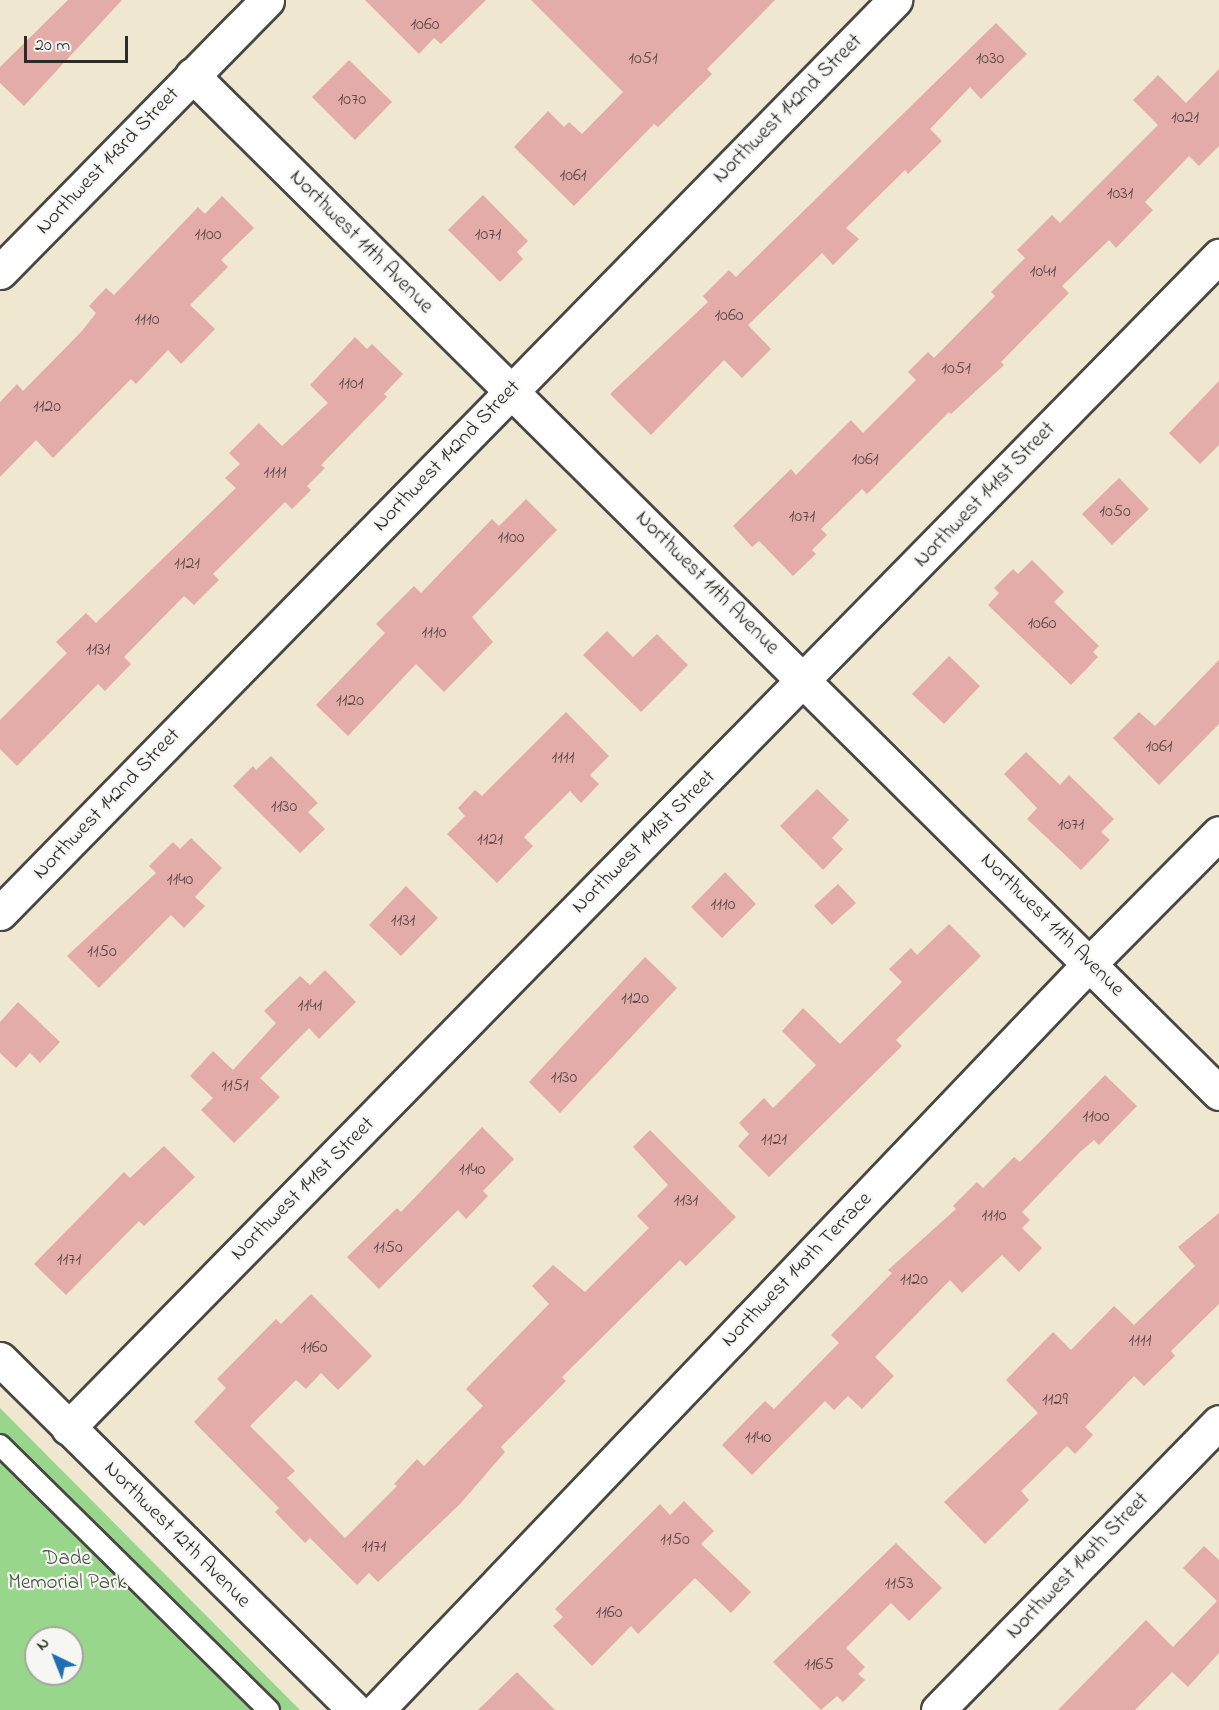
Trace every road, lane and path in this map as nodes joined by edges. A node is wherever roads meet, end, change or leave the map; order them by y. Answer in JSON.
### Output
{"nodes":[{"id":1,"x":267,"y":0,"type":"edge"},
{"id":2,"x":895,"y":0,"type":"edge"},
{"id":3,"x":192,"y":75,"type":"junction"},
{"id":4,"x":1219,"y":256,"type":"edge"},
{"id":5,"x":0,"y":272,"type":"edge"},
{"id":6,"x":511,"y":390,"type":"junction"},
{"id":7,"x":804,"y":680,"type":"junction"},
{"id":8,"x":1219,"y":833,"type":"edge"},
{"id":9,"x":0,"y":913,"type":"edge"},
{"id":10,"x":1090,"y":963,"type":"junction"},
{"id":11,"x":1219,"y":1094,"type":"edge"},
{"id":12,"x":0,"y":1359,"type":"edge"},
{"id":13,"x":1219,"y":1422,"type":"edge"},
{"id":14,"x":68,"y":1428,"type":"junction"},
{"id":15,"x":0,"y":1445,"type":"edge"},
{"id":16,"x":269,"y":1710,"type":"edge"},
{"id":17,"x":355,"y":1710,"type":"edge"},
{"id":18,"x":377,"y":1710,"type":"edge"},
{"id":19,"x":938,"y":1710,"type":"edge"}],
"edges":[{"from":1,"to":3,"type":"street","name":"Northwest 143rd Street"},
{"from":2,"to":6,"type":"street","name":"Northwest 142nd Street"},
{"from":3,"to":5,"type":"street","name":"Northwest 143rd Street"},
{"from":3,"to":6,"type":"street","name":"Northwest 11th Avenue"},
{"from":4,"to":7,"type":"street","name":"Northwest 141st Street"},
{"from":6,"to":7,"type":"street","name":"Northwest 11th Avenue"},
{"from":6,"to":9,"type":"street","name":"Northwest 142nd Street"},
{"from":7,"to":10,"type":"street","name":"Northwest 11th Avenue"},
{"from":7,"to":14,"type":"street","name":"Northwest 141st Street"},
{"from":8,"to":10,"type":"street","name":"Northwest 140th Terrace"},
{"from":10,"to":11,"type":"street","name":"Northwest 11th Avenue"},
{"from":10,"to":18,"type":"street","name":"Northwest 140th Terrace"},
{"from":12,"to":14,"type":"street","name":"Northwest 12th Avenue"},
{"from":13,"to":19,"type":"street","name":"Northwest 140th Street"},
{"from":14,"to":17,"type":"street","name":"Northwest 12th Avenue"},
{"from":15,"to":16,"type":"lane"}]}
